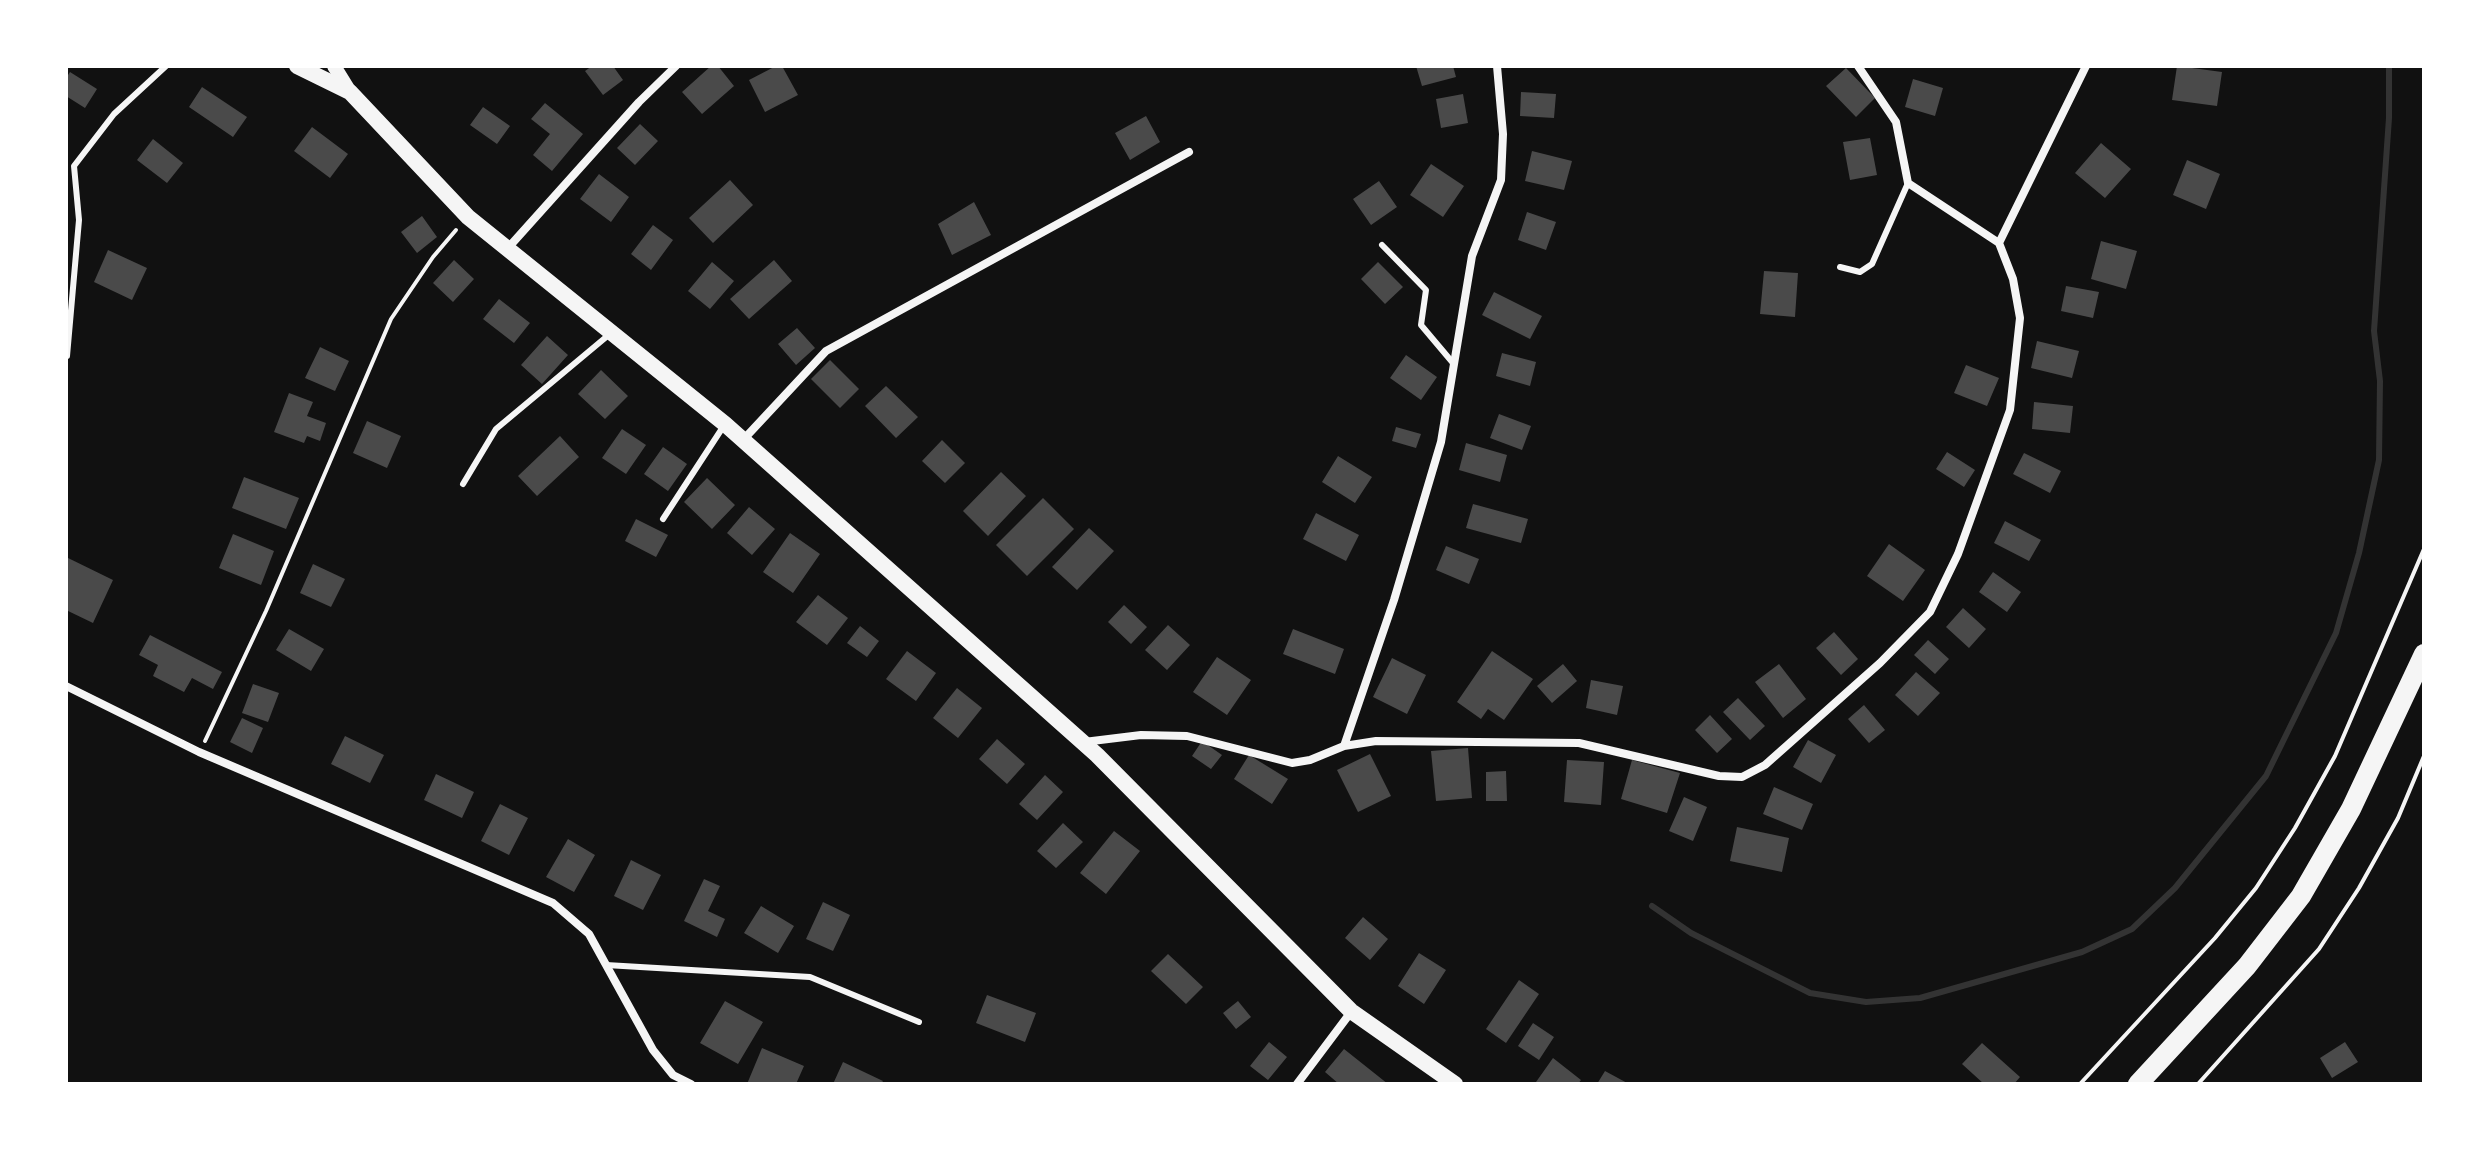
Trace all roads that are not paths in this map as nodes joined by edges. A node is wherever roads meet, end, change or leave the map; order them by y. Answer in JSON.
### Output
{"nodes":[{"id":1,"x":166,"y":66,"type":"edge"},
{"id":2,"x":297,"y":66,"type":"edge"},
{"id":3,"x":334,"y":66,"type":"edge"},
{"id":4,"x":676,"y":66,"type":"edge"},
{"id":5,"x":1497,"y":66,"type":"edge"},
{"id":6,"x":1858,"y":66,"type":"edge"},
{"id":7,"x":2086,"y":66,"type":"edge"},
{"id":8,"x":350,"y":92,"type":"junction"},
{"id":9,"x":1189,"y":152,"type":"dead end"},
{"id":10,"x":74,"y":166,"type":"junction"},
{"id":11,"x":66,"y":169,"type":"edge"},
{"id":12,"x":1908,"y":183,"type":"junction"},
{"id":13,"x":1999,"y":243,"type":"junction"},
{"id":14,"x":1382,"y":245,"type":"dead end"},
{"id":15,"x":507,"y":249,"type":"junction"},
{"id":16,"x":1840,"y":267,"type":"dead end"},
{"id":17,"x":611,"y":333,"type":"junction"},
{"id":18,"x":67,"y":356,"type":"edge"},
{"id":19,"x":1453,"y":363,"type":"junction"},
{"id":20,"x":725,"y":424,"type":"junction"},
{"id":21,"x":743,"y":440,"type":"junction"},
{"id":22,"x":463,"y":484,"type":"dead end"},
{"id":23,"x":663,"y":519,"type":"dead end"},
{"id":24,"x":2424,"y":654,"type":"edge"},
{"id":25,"x":66,"y":686,"type":"edge"},
{"id":26,"x":1083,"y":742,"type":"junction"},
{"id":27,"x":1344,"y":746,"type":"junction"},
{"id":28,"x":606,"y":965,"type":"junction"},
{"id":29,"x":1351,"y":1011,"type":"junction"},
{"id":30,"x":919,"y":1022,"type":"dead end"},
{"id":31,"x":691,"y":1084,"type":"edge"},
{"id":32,"x":1297,"y":1084,"type":"edge"},
{"id":33,"x":1455,"y":1084,"type":"edge"},
{"id":34,"x":2138,"y":1084,"type":"edge"}],
"edges":[{"from":1,"to":10,"type":"lane"},
{"from":2,"to":8,"type":"main road"},
{"from":3,"to":8,"type":"street"},
{"from":4,"to":15,"type":"street"},
{"from":5,"to":19,"type":"street"},
{"from":6,"to":12,"type":"street"},
{"from":7,"to":13,"type":"street"},
{"from":8,"to":15,"type":"main road"},
{"from":9,"to":21,"type":"street"},
{"from":10,"to":11,"type":"lane"},
{"from":10,"to":18,"type":"lane"},
{"from":12,"to":13,"type":"street"},
{"from":12,"to":16,"type":"lane"},
{"from":13,"to":27,"type":"street"},
{"from":14,"to":19,"type":"lane"},
{"from":15,"to":17,"type":"main road"},
{"from":17,"to":20,"type":"main road"},
{"from":17,"to":22,"type":"lane"},
{"from":19,"to":27,"type":"street"},
{"from":20,"to":21,"type":"main road"},
{"from":20,"to":23,"type":"lane"},
{"from":21,"to":26,"type":"main road"},
{"from":24,"to":34,"type":"main road"},
{"from":25,"to":28,"type":"street"},
{"from":26,"to":27,"type":"street"},
{"from":26,"to":29,"type":"main road"},
{"from":28,"to":30,"type":"lane"},
{"from":28,"to":31,"type":"street"},
{"from":29,"to":32,"type":"street"},
{"from":29,"to":33,"type":"main road"}]}
